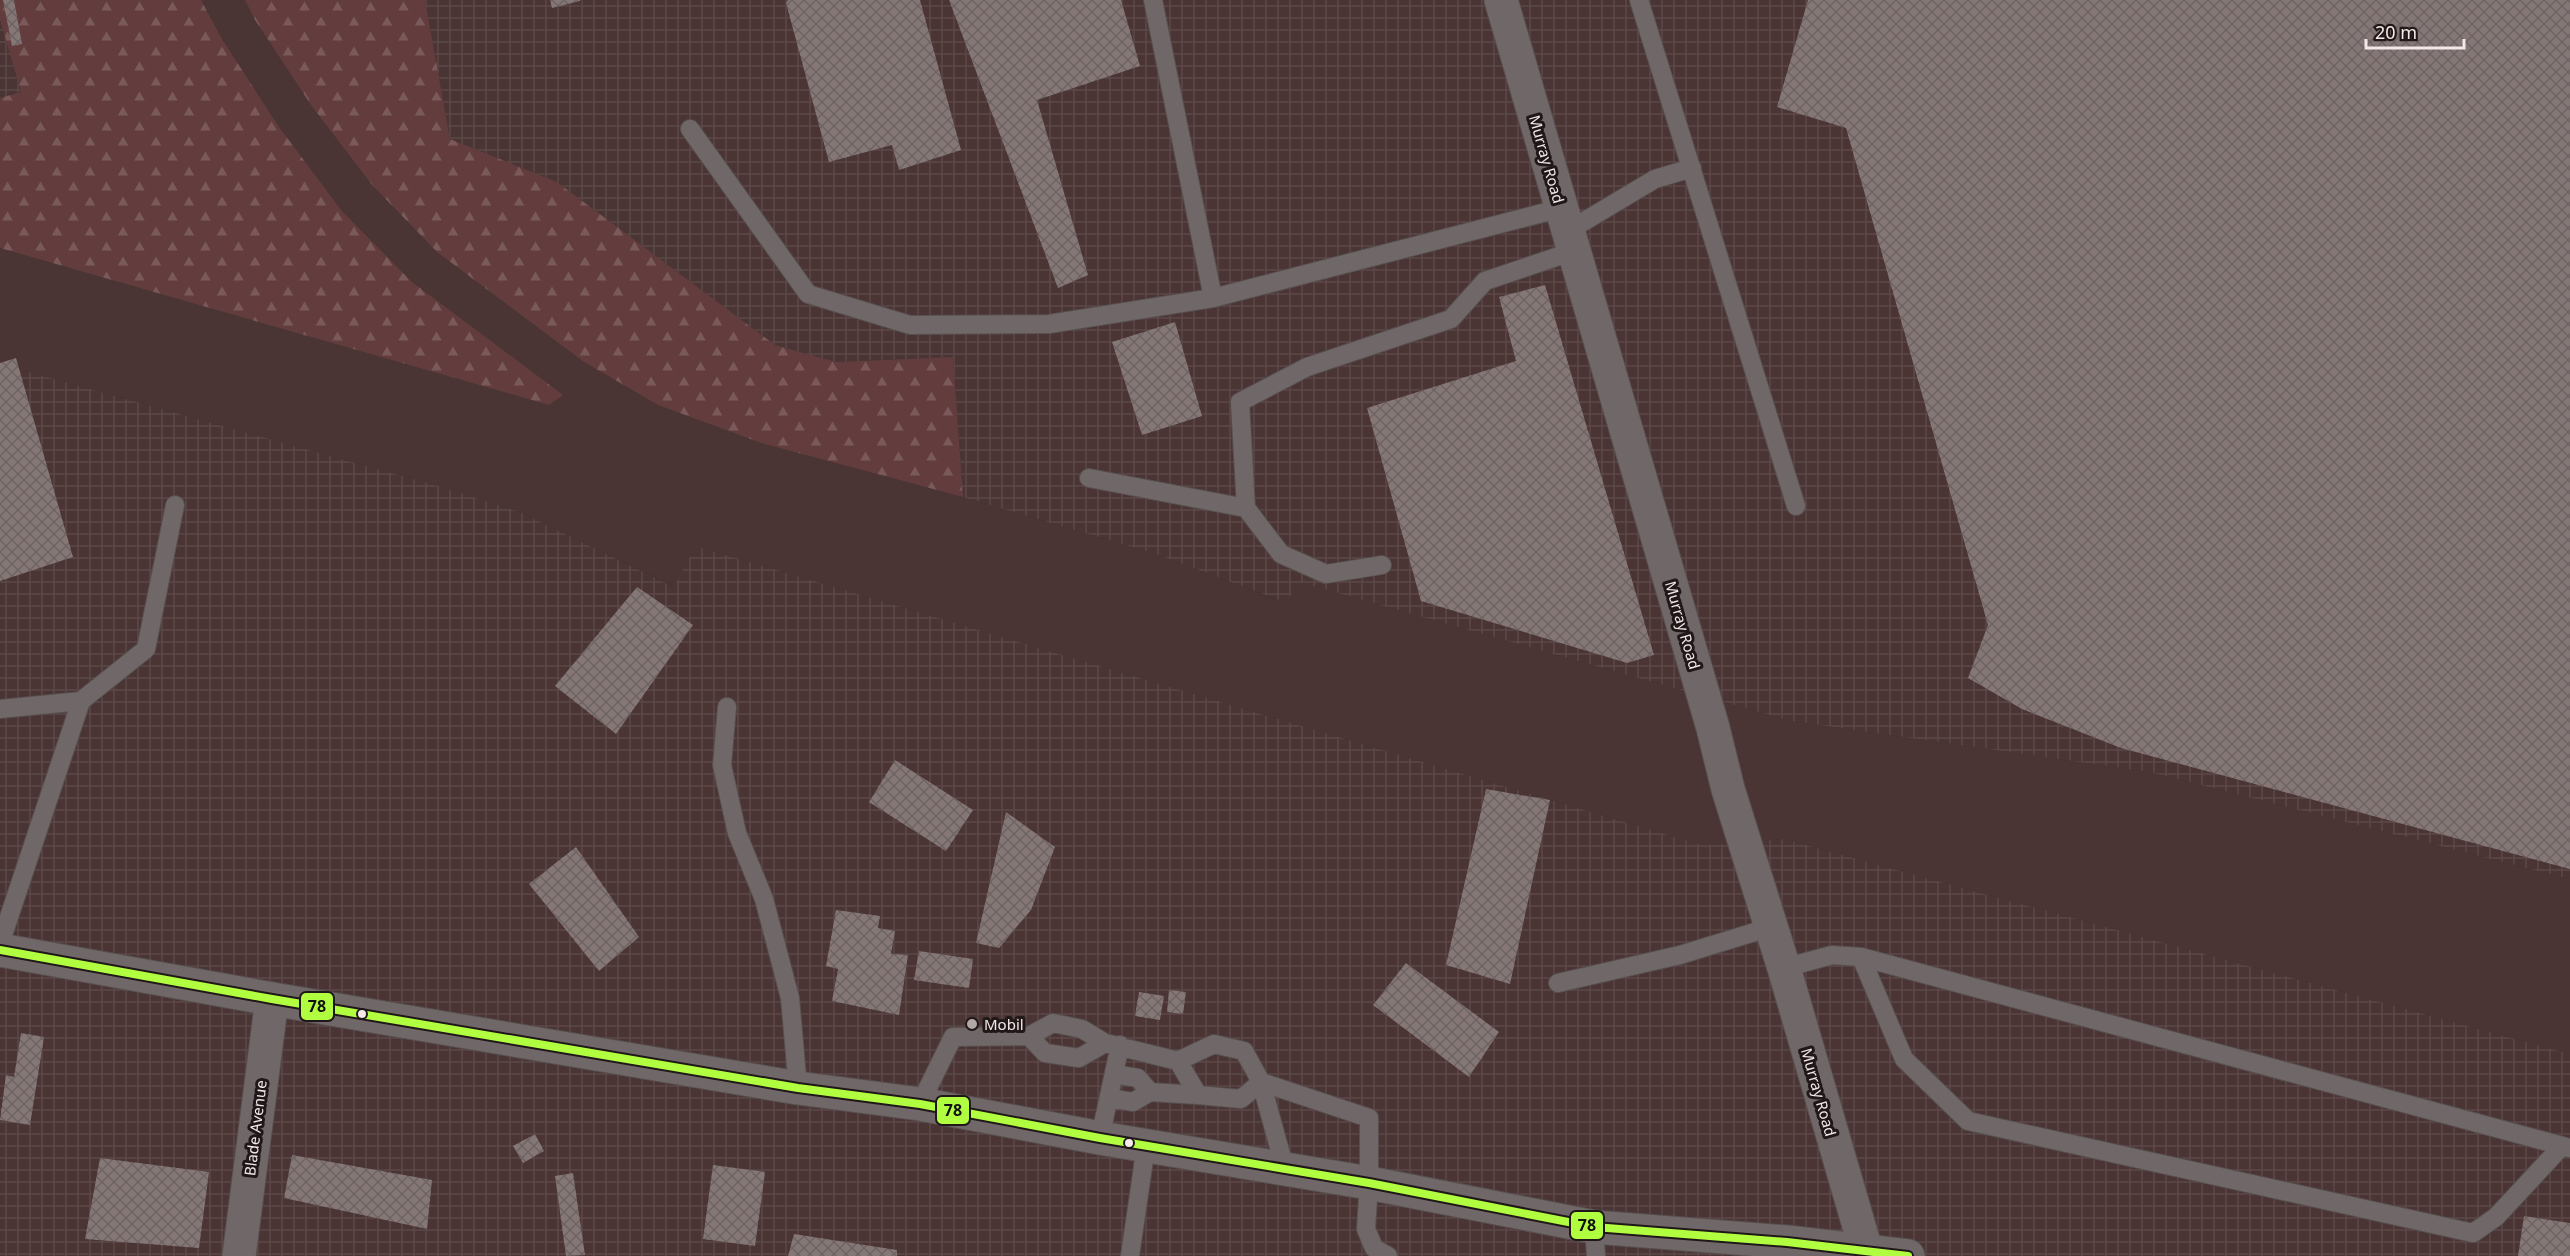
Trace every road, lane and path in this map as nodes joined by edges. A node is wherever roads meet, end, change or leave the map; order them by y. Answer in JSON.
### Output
{"nodes":[{"id":1,"x":1154,"y":0,"type":"edge"},
{"id":2,"x":1501,"y":0,"type":"edge"},
{"id":3,"x":1639,"y":0,"type":"edge"},
{"id":4,"x":690,"y":129,"type":"dead end"},
{"id":5,"x":1692,"y":168,"type":"junction"},
{"id":6,"x":1568,"y":230,"type":"junction"},
{"id":7,"x":1213,"y":298,"type":"junction"},
{"id":8,"x":1089,"y":478,"type":"dead end"},
{"id":9,"x":175,"y":505,"type":"dead end"},
{"id":10,"x":1796,"y":506,"type":"dead end"},
{"id":11,"x":1246,"y":508,"type":"junction"},
{"id":12,"x":1382,"y":565,"type":"dead end"},
{"id":13,"x":81,"y":701,"type":"junction"},
{"id":14,"x":727,"y":707,"type":"dead end"},
{"id":15,"x":0,"y":709,"type":"edge"},
{"id":16,"x":1771,"y":927,"type":"junction"},
{"id":17,"x":0,"y":944,"type":"edge"},
{"id":18,"x":0,"y":950,"type":"edge"},
{"id":19,"x":1861,"y":957,"type":"junction"},
{"id":20,"x":1784,"y":968,"type":"junction"},
{"id":21,"x":1557,"y":983,"type":"dead end"},
{"id":22,"x":272,"y":999,"type":"junction"},
{"id":23,"x":1029,"y":1036,"type":"junction"},
{"id":24,"x":1113,"y":1044,"type":"junction"},
{"id":25,"x":1178,"y":1061,"type":"junction"},
{"id":26,"x":1114,"y":1074,"type":"junction"},
{"id":27,"x":1261,"y":1082,"type":"junction"},
{"id":28,"x":798,"y":1088,"type":"junction"},
{"id":29,"x":1150,"y":1092,"type":"junction"},
{"id":30,"x":1198,"y":1095,"type":"junction"},
{"id":31,"x":1109,"y":1098,"type":"junction"},
{"id":32,"x":920,"y":1104,"type":"junction"},
{"id":33,"x":1100,"y":1138,"type":"junction"},
{"id":34,"x":1146,"y":1146,"type":"junction"},
{"id":35,"x":2566,"y":1147,"type":"edge"},
{"id":36,"x":1285,"y":1169,"type":"junction"},
{"id":37,"x":1369,"y":1183,"type":"junction"},
{"id":38,"x":1595,"y":1241,"type":"edge"},
{"id":39,"x":1866,"y":1250,"type":"junction"},
{"id":40,"x":239,"y":1256,"type":"edge"},
{"id":41,"x":1130,"y":1256,"type":"edge"},
{"id":42,"x":1388,"y":1256,"type":"edge"},
{"id":43,"x":1908,"y":1256,"type":"edge"}],
"edges":[{"from":1,"to":7,"type":"lane"},
{"from":2,"to":6,"type":"main road","name":"Murray Road"},
{"from":3,"to":5,"type":"lane"},
{"from":4,"to":7,"type":"lane"},
{"from":5,"to":6,"type":"lane"},
{"from":5,"to":10,"type":"lane"},
{"from":6,"to":7,"type":"lane"},
{"from":6,"to":11,"type":"lane"},
{"from":6,"to":16,"type":"main road","name":"Murray Road"},
{"from":8,"to":11,"type":"lane"},
{"from":9,"to":13,"type":"lane"},
{"from":11,"to":12,"type":"lane"},
{"from":13,"to":15,"type":"lane"},
{"from":13,"to":17,"type":"lane"},
{"from":14,"to":28,"type":"lane"},
{"from":16,"to":20,"type":"main road","name":"Murray Road"},
{"from":16,"to":21,"type":"lane"},
{"from":18,"to":22,"type":"main road"},
{"from":19,"to":20,"type":"lane"},
{"from":19,"to":35,"type":"lane"},
{"from":19,"to":35,"type":"lane"},
{"from":20,"to":39,"type":"main road","name":"Murray Road"},
{"from":22,"to":28,"type":"main road"},
{"from":22,"to":40,"type":"main road","name":"Blade Avenue"},
{"from":23,"to":24,"type":"lane"},
{"from":23,"to":24,"type":"lane"},
{"from":23,"to":32,"type":"lane"},
{"from":24,"to":25,"type":"lane"},
{"from":24,"to":26,"type":"lane"},
{"from":25,"to":27,"type":"lane"},
{"from":25,"to":30,"type":"lane"},
{"from":26,"to":29,"type":"lane"},
{"from":26,"to":31,"type":"lane"},
{"from":27,"to":30,"type":"lane"},
{"from":27,"to":36,"type":"lane"},
{"from":27,"to":37,"type":"lane"},
{"from":28,"to":32,"type":"main road"},
{"from":29,"to":30,"type":"lane"},
{"from":29,"to":31,"type":"lane"},
{"from":31,"to":33,"type":"lane"},
{"from":32,"to":33,"type":"main road"},
{"from":33,"to":34,"type":"main road"},
{"from":34,"to":36,"type":"main road"},
{"from":34,"to":41,"type":"lane"},
{"from":36,"to":37,"type":"main road"},
{"from":37,"to":38,"type":"main road"},
{"from":37,"to":42,"type":"lane"},
{"from":38,"to":39,"type":"main road"},
{"from":39,"to":43,"type":"main road"}]}
